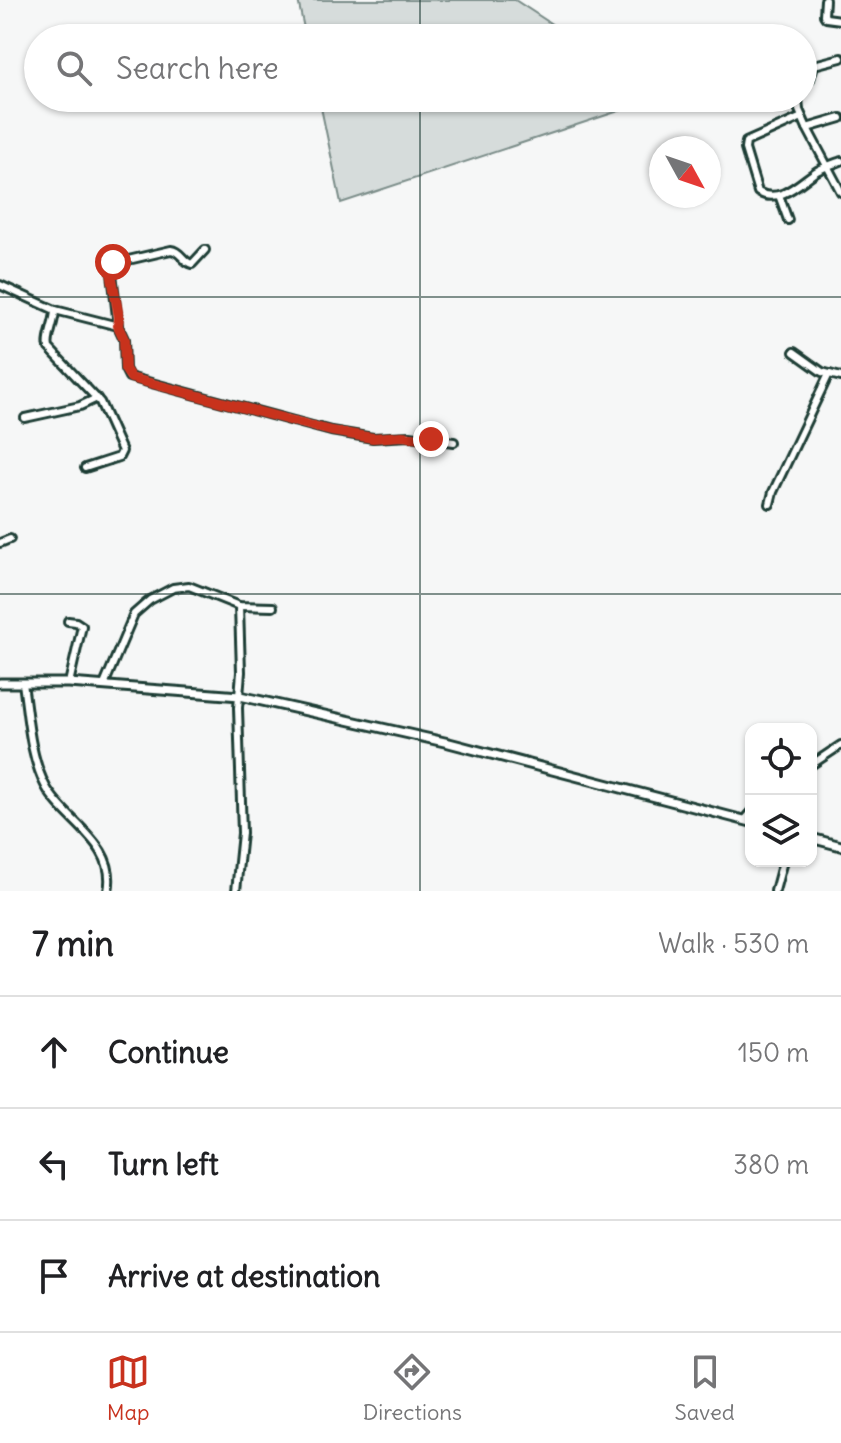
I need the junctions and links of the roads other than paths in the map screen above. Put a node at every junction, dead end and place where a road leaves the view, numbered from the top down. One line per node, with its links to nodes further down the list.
1 (825, 0): 2 (street)
2 (841, 20)
3 (841, 58): 4 (street)
4 (817, 64)
5 (801, 112): 6 (street)
6 (802, 117): 8 (street); 12 (street)
7 (841, 118): 8 (street)
8 (807, 128): 10 (street)
9 (841, 161): 10 (street)
10 (826, 166): 11 (street); 12 (street)
11 (841, 192)
12 (779, 195): 13 (street)
13 (788, 220)
14 (205, 250): 17 (street)
15 (0, 285): 16 (street)
16 (55, 310): 17 (street); 21 (street)
17 (118, 326): 23 (street)
18 (794, 352): 19 (street)
19 (829, 374): 20 (street); 25 (street)
20 (841, 377)
21 (97, 398): 22 (street); 24 (street)
22 (25, 418)
23 (454, 442)
24 (85, 468)
25 (770, 504)
26 (10, 539): 27 (street)
27 (0, 543)
28 (239, 606): 29 (street); 34 (street); 35 (street)
29 (273, 607)
30 (68, 621): 33 (street)
31 (0, 683): 32 (street)
32 (23, 683): 33 (street); 42 (street)
33 (69, 683): 34 (street)
34 (104, 685): 35 (street)
35 (240, 696): 38 (street); 43 (street)
36 (841, 745): 37 (street)
37 (817, 761)
38 (745, 817)
39 (817, 840): 40 (street)
40 (841, 846)
41 (781, 867): 44 (street)
42 (108, 891)
43 (236, 891)
44 (775, 891)

